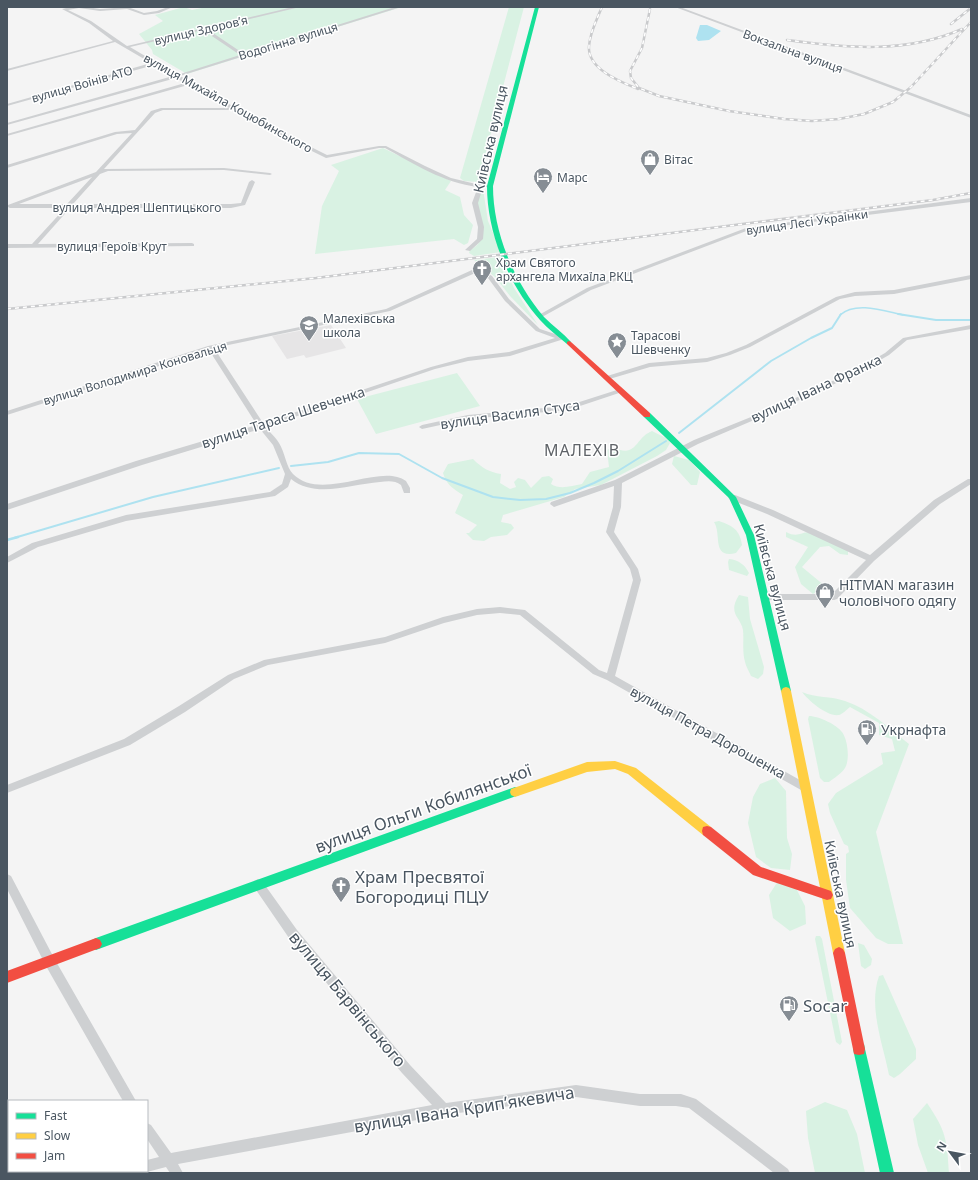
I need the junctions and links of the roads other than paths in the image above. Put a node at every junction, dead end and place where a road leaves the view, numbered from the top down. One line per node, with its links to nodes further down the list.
1 (170, 7): 5 (street)
2 (298, 7): 7 (street, вулиця Здоровʼя)
3 (399, 7): 10 (street, Водогінна вулиця)
4 (677, 7): 17 (street, Вокзальна вулиця)
5 (126, 8): 8 (street, вулиця Михайла Коцюбинського)
6 (536, 8): 25 (main road, Київська вулиця)
7 (204, 29): 9 (street, вулиця Здоровʼя); 10 (street)
8 (116, 41): 9 (street, вулиця Михайла Коцюбинського); 12 (street)
9 (127, 47): 11 (street, вулиця Михайла Коцюбинського)
10 (243, 55): 13 (street, Водогінна вулиця)
11 (156, 63): 13 (street, вулиця Михайла Коцюбинського); 15 (street, вулиця Воїнів АТО)
12 (7, 70)
13 (177, 76): 14 (street, вулиця Михайла Коцюбинського); 18 (street, Водогінна вулиця)
14 (189, 82): 16 (street, вулиця Михайла Коцюбинського); 20 (street)
15 (7, 105)
16 (234, 109): 19 (street, вулиця Героїв Крут); 25 (street, вулиця Михайла Коцюбинського)
17 (971, 117)
18 (7, 124)
19 (136, 131): 21 (street); 22 (street, вулиця Героїв Крут)
20 (7, 135)
21 (7, 167)
22 (99, 174): 23 (street); 27 (street); 28 (street, вулиця Героїв Крут)
23 (270, 174)
24 (252, 182): 28 (street, вулиця Андрея Шептицького)
25 (486, 186): 32 (street); 34 (main road, Київська вулиця)
26 (971, 200): 34 (street, вулиця Лесі Українки)
27 (8, 206): 28 (street, вулиця Андрея Шептицького)
28 (69, 206): 31 (street, вулиця Героїв Крут)
29 (192, 245): 31 (street, вулиця Героїв Крут)
30 (7, 246): 31 (street, вулиця Героїв Крут)
31 (33, 246)
32 (468, 250)
33 (971, 277): 38 (street)
34 (540, 316): 36 (main road, Київська вулиця)
35 (971, 327): 43 (street, вулиця Івана Франка)
36 (562, 338): 37 (street, вулиця Володимира Коновальця); 38 (main road, Київська вулиця); 41 (street, вулиця Тараса Шевченка)
37 (210, 347): 40 (street, вулиця Володимира Коновальця); 41 (street)
38 (606, 378): 39 (main road, Київська вулиця)
39 (620, 391): 42 (street, вулиця Василя Стуса); 43 (main road, Київська вулиця)
40 (7, 413)
41 (261, 426): 44 (street); 50 (street, вулиця Тараса Шевченка)
42 (422, 427)
43 (683, 448): 46 (street, вулиця Івана Франка); 48 (main road, Київська вулиця)
44 (289, 474): 47 (street); 52 (street)
45 (971, 481): 51 (street)
46 (618, 482): 49 (street, вулиця Івана Франка); 54 (street)
47 (407, 491)
48 (732, 497): 51 (street); 53 (main road, Київська вулиця)
49 (554, 504)
50 (7, 507)
51 (871, 559): 53 (street)
52 (7, 560)
53 (766, 597): 55 (main road, Київська вулиця)
54 (610, 678): 55 (street, вулиця Петра Дорошенка); 56 (street, вулиця Петра Дорошенка)
55 (805, 787): 59 (main road, Київська вулиця)
56 (7, 789)
57 (7, 879): 60 (street)
58 (258, 884): 59 (main road, вулиця Ольги Кобилянської); 60 (main road, вулиця Ольги Кобилянської); 63 (street, вулиця Барвінського)
59 (827, 895): 69 (main road, Київська вулиця)
60 (50, 962): 61 (main road, вулиця Ольги Кобилянської); 62 (street)
61 (7, 977)
62 (129, 1100)
63 (444, 1109): 65 (street, вулиця Івана Крипʼякевича); 68 (street, вулиця Івана Крипʼякевича)
64 (148, 1130): 65 (street)
65 (168, 1160): 66 (street, вулиця Івана Крипʼякевича); 67 (street)
66 (148, 1166)
67 (177, 1173)
68 (784, 1173)
69 (887, 1173)

